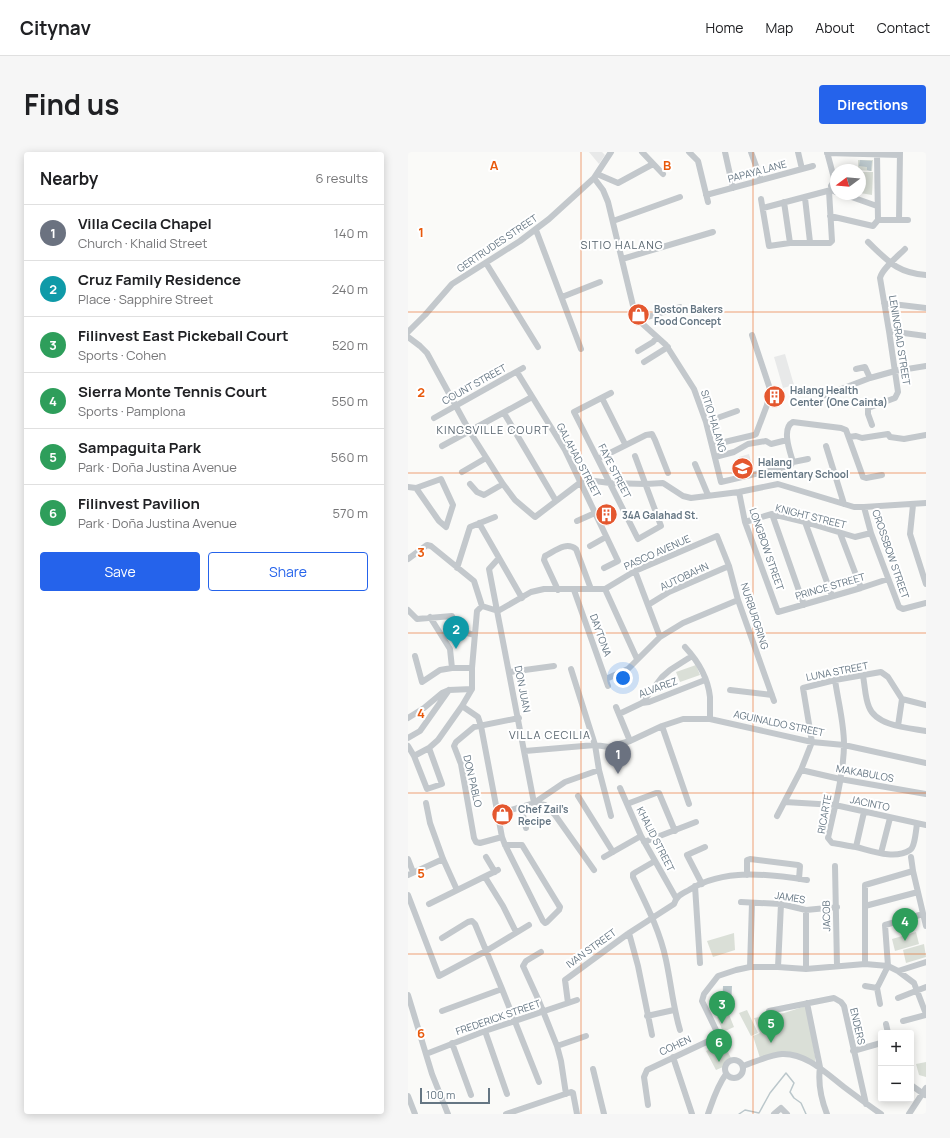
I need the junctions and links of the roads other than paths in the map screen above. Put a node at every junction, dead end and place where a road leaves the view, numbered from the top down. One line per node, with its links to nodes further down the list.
1 (642, 152): 10 (street)
2 (689, 152): 19 (street)
3 (726, 152): 17 (street)
4 (751, 152): 16 (street)
5 (798, 152): 13 (street)
6 (827, 152): 8 (street); 11 (street)
7 (608, 154): 15 (street, GERTRUDES STREET)
8 (877, 154): 9 (street); 27 (street)
9 (900, 154): 30 (street)
10 (653, 164): 14 (street); 15 (street)
11 (830, 164)
12 (813, 166): 13 (street, PAPAYA LANE)
13 (802, 169): 16 (street, PAPAYA LANE)
14 (663, 174)
15 (596, 176): 32 (street); 34 (street, GERTRUDES STREET)
16 (761, 180): 17 (street, PAPAYA LANE)
17 (732, 188): 19 (street, PAPAYA LANE)
18 (830, 192): 21 (street)
19 (706, 195): 25 (street)
20 (680, 197): 32 (street)
21 (805, 198): 26 (street); 36 (street)
22 (762, 199): 28 (street)
23 (831, 200): 29 (street)
24 (860, 200): 27 (street)
25 (708, 202)
26 (784, 202): 28 (street); 38 (street)
27 (877, 206): 33 (street)
28 (763, 208): 38 (street)
29 (830, 216): 33 (street); 36 (street)
30 (899, 220): 31 (street); 33 (street)
31 (908, 220)
32 (613, 221): 40 (street)
33 (876, 223)
34 (536, 230): 41 (street, GERTRUDES STREET); 45 (street)
35 (713, 232): 40 (street)
36 (810, 242): 38 (street)
37 (868, 242): 42 (street)
38 (790, 243)
39 (906, 249): 42 (street, LENINGRAD STREET)
40 (622, 259): 49 (street)
41 (486, 263): 51 (street, GERTRUDES STREET); 56 (street)
42 (891, 264): 43 (street); 46 (street, LENINGRAD STREET)
43 (926, 275)
44 (600, 282): 45 (street)
45 (562, 297): 58 (street)
46 (884, 303): 48 (street); 50 (street, LENINGRAD STREET)
47 (680, 307): 49 (street)
48 (926, 308)
49 (638, 320): 55 (street, SITIO HALANG)
50 (889, 331): 53 (street); 64 (street, LENINGRAD STREET)
51 (408, 332)
52 (752, 335): 82 (street)
53 (926, 336)
54 (408, 337): 71 (street)
55 (657, 337): 57 (street, SITIO HALANG); 59 (street)
56 (538, 347)
57 (668, 348): 60 (street); 75 (street, SITIO HALANG)
58 (580, 349)
59 (638, 351)
60 (644, 362)
61 (926, 366): 64 (street)
62 (523, 368): 65 (street, COUNT STREET)
63 (856, 369): 66 (street)
64 (895, 371): 66 (street); 76 (street, LENINGRAD STREET)
65 (517, 372): 69 (street, GALAHAD STREET); 71 (street, COUNT STREET)
66 (870, 378): 68 (street)
67 (611, 393): 70 (street)
68 (823, 396)
69 (532, 397): 73 (street); 95 (street, GALAHAD STREET)
70 (602, 398): 81 (street); 89 (street, FAYE STREET)
71 (455, 406): 74 (street, COUNT STREET); 77 (street)
72 (737, 411): 75 (street)
73 (504, 413): 77 (street); 104 (street)
74 (434, 418)
75 (706, 422): 82 (street, SITIO HALANG)
76 (872, 425)
77 (470, 432): 83 (street); 87 (street)
78 (926, 435): 79 (street)
79 (849, 437): 80 (street); 94 (street)
80 (787, 440): 86 (street); 90 (street)
81 (625, 444): 89 (street); 93 (street)
82 (712, 445): 86 (street, SITIO HALANG)
83 (442, 446)
84 (826, 446): 106 (street)
85 (635, 456): 99 (street)
86 (715, 457): 90 (street, SITIO HALANG)
87 (486, 458): 92 (street); 98 (street)
88 (808, 458): 90 (street)
89 (598, 459): 96 (street, FAYE STREET)
90 (793, 462)
91 (695, 464): 103 (street)
92 (462, 472)
93 (668, 473)
94 (882, 475)
95 (581, 482): 96 (street); 104 (street); 109 (street, GALAHAD STREET)
96 (610, 482): 99 (street); 99 (street, FAYE STREET)
97 (470, 484): 98 (street)
98 (503, 484): 104 (street)
99 (646, 484): 103 (street)
100 (408, 488): 101 (street)
101 (416, 488): 101 (street)
102 (739, 492): 103 (street); 106 (street); 113 (street, LONGBOW STREET)
103 (708, 495)
104 (556, 500)
105 (926, 503): 107 (street)
106 (844, 504): 108 (street)
107 (913, 505): 108 (street); 128 (street)
108 (864, 507): 117 (street, CROSSBOW STREET)
109 (595, 513): 112 (street); 119 (street, GALAHAD STREET)
110 (772, 514): 113 (street, KNIGHT STREET); 114 (street, KNIGHT STREET); 139 (street)
111 (495, 517): 115 (street)
112 (577, 521)
113 (745, 522): 143 (street, LONGBOW STREET)
114 (805, 522): 116 (street, KNIGHT STREET); 134 (street)
115 (480, 523): 121 (street); 124 (street)
116 (840, 533): 117 (street, KNIGHT STREET); 129 (street)
117 (871, 533): 127 (street, CROSSBOW STREET)
118 (717, 536): 123 (street, NURBURGRING); 126 (street, PASCO AVENUE)
119 (606, 537): 120 (street); 125 (street, GALAHAD STREET)
120 (590, 546)
121 (499, 558): 135 (street); 142 (street, DON JUAN)
122 (408, 559): 124 (street)
123 (729, 566): 136 (street, NURBURGRING); 138 (street, AUTOBAHN)
124 (457, 568): 140 (street)
125 (604, 568)
126 (634, 571): 131 (street, PASCO AVENUE); 138 (street)
127 (888, 579): 129 (street, PRINCE STREET); 137 (street, CROSSBOW STREET)
128 (926, 584)
129 (861, 588): 134 (street, PRINCE STREET)
130 (591, 589): 131 (street); 132 (street); 133 (street)
131 (605, 589): 150 (street)
132 (558, 590): 133 (street); 135 (street)
133 (574, 590): 157 (street, DAYTONA)
134 (832, 596): 139 (street, PRINCE STREET)
135 (522, 598): 142 (street)
136 (738, 600): 146 (street); 163 (street, NURBURGRING)
137 (926, 603)
138 (648, 605): 146 (street)
139 (804, 605): 143 (street, PRINCE STREET)
140 (482, 606): 142 (street); 145 (street)
141 (408, 610): 144 (street)
142 (498, 611): 155 (street, DON JUAN)
143 (778, 612)
144 (430, 617): 145 (street); 152 (street)
145 (474, 634): 153 (street)
146 (660, 638): 150 (street)
147 (684, 647): 149 (street)
148 (415, 656): 152 (street)
149 (692, 656): 158 (street); 165 (street)
150 (637, 660): 157 (street)
151 (554, 666): 155 (street)
152 (452, 668): 153 (street)
153 (472, 668): 161 (street)
154 (571, 669): 180 (street)
155 (510, 672): 171 (street, DON JUAN)
156 (863, 676): 159 (street, LUNA STREET); 164 (street, LUNA STREET); 175 (street)
157 (606, 679): 160 (street, DAYTONA)
158 (705, 680): 165 (street, ALVAREZ); 172 (street)
159 (834, 680): 179 (street, LUNA STREET); 181 (street, RICARTE)
160 (608, 686)
161 (472, 689): 162 (street); 167 (street)
162 (450, 690): 170 (street); 177 (street)
163 (730, 690)
164 (902, 699): 166 (street); 175 (street)
165 (642, 703): 169 (street, ALVAREZ)
166 (926, 705)
167 (462, 706): 173 (street); 183 (street)
168 (616, 708): 169 (street)
169 (619, 714): 178 (street)
170 (408, 718)
171 (518, 718): 173 (street, DON PABLO); 184 (street, DON JUAN)
172 (710, 719): 174 (street, AGUINALDO STREET); 179 (street, AGUINALDO STREET)
173 (481, 726): 201 (street); 210 (street, DON PABLO)
174 (662, 726): 178 (street, AGUINALDO STREET); 197 (street)
175 (898, 726): 176 (street)
176 (926, 731)
177 (408, 738)
178 (630, 741): 180 (street, AGUINALDO STREET)
179 (812, 742): 181 (street, AGUINALDO STREET); 188 (street)
180 (595, 745): 184 (street, AGUINALDO STREET); 187 (street)
181 (844, 745): 186 (street, AGUINALDO STREET); 189 (street, RICARTE)
182 (408, 746): 185 (street)
183 (429, 748): 185 (street); 185 (street)
184 (525, 751): 195 (street, DON JUAN)
185 (414, 756)
186 (926, 762)
187 (599, 770): 195 (street); 202 (street)
188 (801, 770): 189 (street, MAKABULOS); 193 (street)
189 (840, 779): 191 (street, MAKABULOS); 198 (street, RICARTE)
190 (620, 788): 196 (street, KHALID STREET)
191 (926, 794)
192 (578, 796): 215 (street)
193 (785, 802): 198 (street, JACINTO); 203 (street)
194 (426, 803): 221 (street)
195 (534, 803): 199 (street); 224 (street)
196 (627, 804): 209 (street); 211 (street, KHALID STREET)
197 (689, 804)
198 (835, 806): 200 (street, JACINTO); 214 (street, RICARTE)
199 (521, 807): 201 (street); 208 (street)
200 (864, 812): 204 (street, JACINTO); 214 (street)
201 (498, 814): 210 (street)
202 (611, 816)
203 (778, 816)
204 (890, 818): 206 (street, JACINTO); 216 (street)
205 (696, 822): 209 (street)
206 (917, 824): 207 (street, JACINTO); 216 (street, RICARTE)
207 (926, 825)
208 (526, 828)
209 (675, 831): 211 (street)
210 (502, 837): 212 (street)
211 (643, 839): 215 (street); 222 (street, KHALID STREET)
212 (505, 845): 212 (street)
213 (706, 847): 231 (street)
214 (856, 847): 216 (street, RICARTE)
215 (613, 852): 218 (street)
216 (880, 853)
217 (486, 857): 228 (street)
218 (604, 857)
219 (911, 857): 225 (street)
220 (408, 859): 226 (street)
221 (443, 859): 226 (street); 233 (street)
222 (655, 861): 236 (street, KHALID STREET); 245 (street)
223 (835, 866): 242 (street, JACOB)
224 (594, 870)
225 (913, 871): 234 (street); 241 (street)
226 (411, 873)
227 (747, 875): 229 (street); 229 (street); 231 (street)
228 (486, 877): 233 (street); 248 (street)
229 (799, 879): 230 (street)
230 (807, 880)
231 (702, 884): 232 (street)
232 (695, 886): 236 (street); 254 (street)
233 (457, 890): 239 (street)
234 (918, 892): 241 (street); 244 (street)
235 (409, 897): 251 (street)
236 (676, 898): 245 (street)
237 (741, 902): 238 (street, JAMES)
238 (752, 903): 240 (street, JAMES); 258 (street)
239 (429, 904)
240 (781, 904): 243 (street, JAMES); 259 (street)
241 (865, 906): 255 (street)
242 (837, 907): 243 (street, JAMES); 256 (street, JACOB)
243 (806, 910): 260 (street)
244 (923, 914): 247 (street); 257 (street)
245 (653, 918): 249 (street); 274 (street)
246 (529, 925): 248 (street)
247 (926, 926)
248 (516, 932): 251 (street)
249 (629, 933): 270 (street, IVAN STREET); 279 (street)
250 (442, 938): 251 (street)
251 (486, 951): 265 (street)
252 (541, 952): 277 (street)
253 (926, 962): 261 (street)
254 (700, 963)
255 (865, 964): 256 (street); 257 (street)
256 (837, 966): 260 (street)
257 (888, 966): 261 (street); 264 (street)
258 (750, 967): 259 (street); 293 (street, COHEN)
259 (778, 967): 260 (street)
260 (806, 969)
261 (898, 971): 266 (street)
262 (865, 986): 264 (street)
263 (926, 987): 266 (street)
264 (877, 988): 272 (street)
265 (502, 989): 275 (street); 280 (street)
266 (918, 990): 268 (street); 278 (street)
267 (408, 995): 273 (street)
268 (898, 998)
269 (578, 1000): 270 (street, FREDERICK STREET)
270 (568, 1003): 277 (street, FREDERICK STREET)
271 (807, 1003): 276 (street, ENDERS); 291 (street, ENDERS); 295 (street)
272 (880, 1004)
273 (409, 1006): 292 (street)
274 (674, 1010): 279 (street); 283 (street)
275 (442, 1011)
276 (769, 1011)
277 (542, 1012): 280 (street, FREDERICK STREET); 290 (street)
278 (926, 1015): 281 (street)
279 (648, 1016): 286 (street)
280 (514, 1021): 285 (street, FREDERICK STREET); 298 (street)
281 (903, 1021)
282 (886, 1024): 284 (street)
283 (680, 1030)
284 (887, 1030)
285 (485, 1031): 288 (street, FREDERICK STREET); 301 (street)
286 (652, 1035)
287 (586, 1036): 290 (street)
288 (452, 1043): 292 (street, FREDERICK STREET); 303 (street)
289 (878, 1044): 291 (street)
290 (557, 1046): 302 (street)
291 (853, 1051): 305 (street, ENDERS)
292 (426, 1054): 309 (street)
293 (673, 1057): 306 (street, COHEN); 312 (street)
294 (743, 1066): 295 (street); 297 (street); 297 (street)
295 (820, 1067): 305 (street); 316 (street)
296 (593, 1068): 311 (street)
297 (726, 1074): 313 (street)
298 (538, 1082)
299 (914, 1086): 300 (street)
300 (925, 1092): 318 (street)
301 (508, 1094)
302 (566, 1094): 307 (street); 310 (street)
303 (471, 1095)
304 (408, 1096): 308 (street)
305 (866, 1104): 317 (street)
306 (648, 1105)
307 (510, 1113)
308 (414, 1114)
309 (448, 1114)
310 (577, 1114)
311 (604, 1114)
312 (692, 1114)
313 (708, 1114)
314 (774, 1114): 315 (street)
315 (787, 1114)
316 (827, 1114)
317 (881, 1114)
318 (910, 1114)

